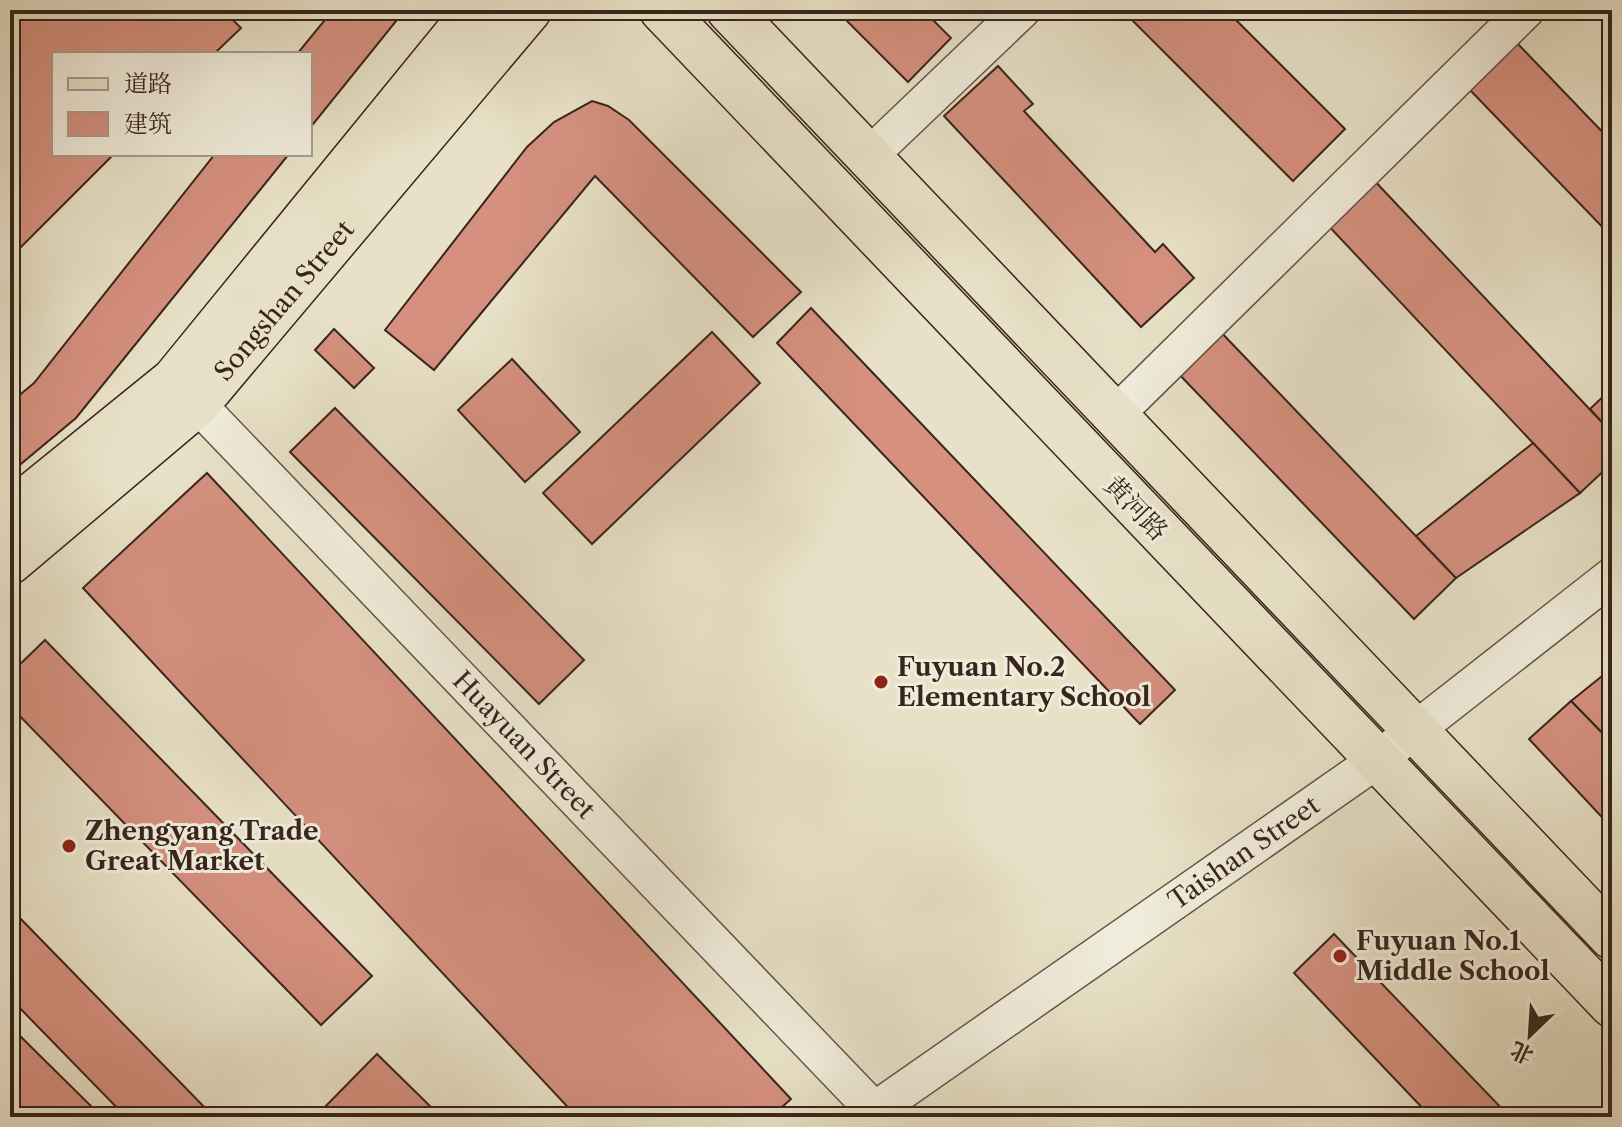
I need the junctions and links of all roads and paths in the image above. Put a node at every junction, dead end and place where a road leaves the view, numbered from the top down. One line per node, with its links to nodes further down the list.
1 (476, 10): 8 (main road, Songshan Street)
2 (529, 10): 8 (main road, Songshan Street)
3 (662, 10): 14 (main road, 黄河路)
4 (729, 10): 7 (main road, 黄河路)
5 (1022, 10): 7 (street)
6 (1526, 10): 9 (street)
7 (868, 157): 9 (main road, 黄河路)
8 (185, 392): 10 (main road, Songshan Street); 11 (main road, Songshan Street); 17 (street, Huayuan Street)
9 (1114, 416): 13 (main road, 黄河路)
10 (10, 513)
11 (10, 562)
12 (1612, 576): 13 (street, Taishan Street)
13 (1415, 730): 14 (street, Taishan Street); 15 (main road, 黄河路)
14 (1377, 760): 16 (main road, 黄河路); 17 (street, Taishan Street)
15 (1612, 937)
16 (1612, 1005)
17 (870, 1114)

